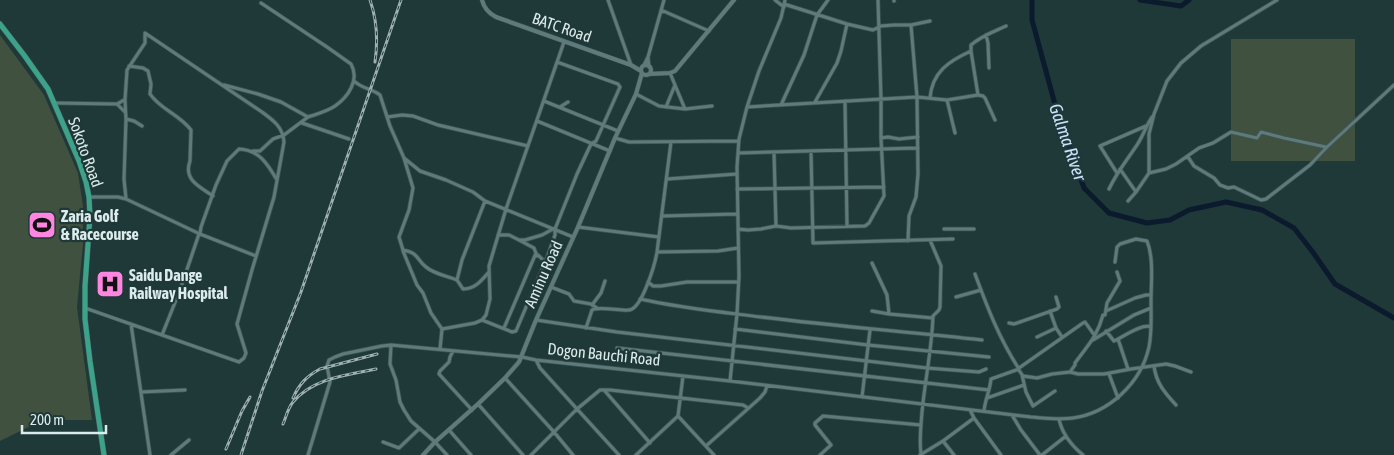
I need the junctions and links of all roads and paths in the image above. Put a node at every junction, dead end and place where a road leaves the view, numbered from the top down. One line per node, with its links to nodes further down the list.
1 (482, 0): 23 (street, BATC Road)
2 (608, 0): 28 (street)
3 (664, 0): 11 (street)
4 (734, 0): 20 (street)
5 (775, 0): 10 (street)
6 (828, 0): 12 (street)
7 (878, 0): 18 (street)
8 (1278, 0): 59 (street)
9 (261, 4): 35 (street)
10 (784, 4): 12 (street); 56 (street)
11 (661, 10): 20 (street); 26 (street)
12 (817, 15): 15 (street); 52 (street)
13 (930, 22): 16 (street)
14 (0, 24): 49 (main road, Sokoto Road)
15 (847, 24): 18 (street); 50 (street)
16 (910, 25): 18 (street); 41 (street)
17 (1006, 26): 21 (street)
18 (879, 27): 43 (street)
19 (0, 29): 245 (main road, Sokoto Road)
20 (709, 31): 33 (street)
21 (986, 35): 25 (street); 31 (street)
22 (154, 40): 24 (street); 24 (street); 36 (street)
23 (564, 42): 27 (street); 28 (street, BATC Road)
24 (145, 43): 29 (street)
25 (971, 50): 40 (street); 42 (street)
26 (648, 57): 30 (street); 32 (street)
27 (557, 62): 46 (street); 66 (street)
28 (632, 65): 32 (street, BATC Road)
29 (129, 66): 44 (street); 104 (street)
30 (650, 67): 32 (street, BATC Road); 34 (street, BATC Road)
31 (989, 68)
32 (644, 71): 34 (street); 39 (street, Aminu Road)
33 (670, 73): 34 (street); 37 (street)
34 (663, 74)
35 (355, 82): 60 (street); 61 (street)
36 (222, 84): 60 (street); 71 (street)
37 (675, 85): 55 (street); 57 (street)
38 (1394, 85): 80 (street)
39 (636, 94): 55 (street); 69 (street, Aminu Road)
40 (978, 95): 45 (street); 63 (street)
41 (917, 97): 42 (street); 43 (street); 72 (street)
42 (930, 98): 45 (street)
43 (881, 99): 47 (street); 74 (street)
44 (125, 100): 51 (street); 58 (street)
45 (947, 100): 70 (street)
46 (544, 101): 53 (street); 64 (street)
47 (845, 101): 50 (street); 83 (street)
48 (568, 102): 53 (street)
49 (54, 103): 51 (street); 105 (main road, Sokoto Road)
50 (815, 103): 52 (street)
51 (117, 104): 58 (street)
52 (781, 105): 56 (street)
53 (560, 106): 66 (street)
54 (712, 106): 57 (street)
55 (666, 107): 57 (street)
56 (748, 107): 76 (street)
57 (685, 109)
58 (125, 112): 62 (street)
59 (1154, 114): 68 (street); 93 (street)
60 (308, 117): 65 (street)
61 (387, 117): 79 (street); 90 (street)
62 (126, 120): 67 (street); 106 (street)
63 (995, 120)
64 (537, 121): 78 (street); 79 (street)
65 (301, 123): 71 (street); 75 (street)
66 (604, 125): 69 (street); 78 (street)
67 (142, 126)
68 (1146, 126): 91 (street); 92 (street)
69 (618, 131): 73 (street, Aminu Road)
70 (956, 133)
71 (284, 135): 84 (street); 96 (street)
72 (918, 137): 74 (street); 81 (street)
73 (615, 138): 77 (street); 85 (street, Aminu Road)
74 (881, 138): 82 (street)
75 (349, 140)
76 (739, 141): 77 (street); 88 (street)
77 (671, 142): 95 (street)
78 (591, 144): 85 (street); 118 (street)
79 (528, 146): 109 (street)
80 (1327, 147): 89 (street); 89 (street)
81 (918, 148): 82 (street); 131 (street)
82 (882, 149): 83 (street); 97 (street)
83 (845, 150): 87 (street); 99 (street)
84 (252, 151): 96 (street); 104 (street)
85 (610, 151): 116 (street, Aminu Road)
86 (774, 152): 87 (street); 88 (street); 102 (street)
87 (811, 152): 98 (street)
88 (738, 153): 94 (street)
89 (1188, 157): 93 (street)
90 (404, 158): 107 (street); 133 (street)
91 (1120, 169): 92 (street); 103 (street)
92 (1117, 173): 101 (street)
93 (1149, 173): 103 (street)
94 (737, 174): 95 (street); 100 (street)
95 (667, 179): 111 (street)
96 (277, 180): 136 (street)
97 (884, 187): 99 (street); 113 (street)
98 (812, 188): 99 (street); 102 (street); 117 (street)
99 (846, 188): 113 (street)
100 (737, 189): 102 (street); 110 (street)
101 (1109, 189)
102 (775, 190): 112 (street)
103 (1136, 192): 108 (street)
104 (213, 196): 114 (street)
105 (89, 197): 106 (street); 154 (main road, Sokoto Road)
106 (126, 199): 122 (street)
107 (485, 201): 109 (street); 143 (street)
108 (1128, 201)
109 (506, 209): 115 (street); 118 (street)
110 (738, 214): 111 (street); 119 (street)
111 (662, 216): 127 (street)
112 (776, 226): 117 (street); 119 (street)
113 (847, 226): 117 (street)
114 (201, 227): 122 (street); 123 (street)
115 (500, 227): 124 (street); 125 (street)
116 (578, 227): 126 (street, Aminu Road); 127 (street)
117 (812, 227): 131 (street)
118 (554, 228): 126 (street); 128 (street); 137 (street)
119 (738, 229): 132 (street)
120 (944, 229): 121 (street)
121 (974, 229)
122 (194, 232): 123 (street)
123 (199, 234): 136 (street); 176 (street)
124 (498, 235): 125 (street); 140 (street)
125 (506, 235): 128 (street)
126 (574, 237): 147 (street, Aminu Road)
127 (660, 237): 134 (street)
128 (519, 240): 135 (street)
129 (930, 240): 130 (street); 131 (street); 162 (street)
130 (953, 240)
131 (908, 241)
132 (738, 248): 134 (street); 146 (street)
133 (403, 250): 143 (street); 171 (street)
134 (657, 252): 145 (street)
135 (536, 254): 137 (street); 168 (street)
136 (256, 256): 176 (street)
137 (545, 262): 168 (street)
138 (1115, 262): 149 (street, Dogon Bauchi Road)
139 (872, 263): 161 (street)
140 (488, 272): 143 (street); 163 (street)
141 (1117, 272): 159 (street)
142 (976, 274): 148 (street)
143 (457, 280)
144 (605, 281): 153 (street)
145 (648, 282): 146 (street); 152 (street)
146 (738, 282): 160 (street)
147 (551, 287): 153 (street); 164 (street, Aminu Road)
148 (981, 290): 150 (street); 199 (street)
149 (1151, 296): 156 (street, Dogon Bauchi Road); 159 (street)
150 (956, 297)
151 (1056, 297): 158 (street)
152 (640, 299): 155 (street); 160 (street)
153 (592, 305): 155 (street)
154 (84, 308): 166 (street); 245 (main road, Sokoto Road)
155 (597, 308): 169 (street)
156 (1151, 308): 167 (street, Dogon Bauchi Road); 174 (street)
157 (872, 311): 161 (street)
158 (1050, 311): 165 (street); 170 (street)
159 (1105, 312): 177 (street)
160 (737, 314): 172 (street); 173 (street)
161 (889, 314): 162 (street)
162 (932, 318): 175 (street)
163 (482, 320): 168 (street); 171 (street)
164 (536, 320): 169 (street); 190 (street, Aminu Road)
165 (1010, 323)
166 (131, 324): 176 (street); 216 (street)
167 (1151, 327): 180 (street); 197 (street, Dogon Bauchi Road)
168 (504, 328)
169 (586, 328): 184 (street)
170 (1056, 328): 178 (street); 179 (street)
171 (442, 329): 187 (street)
172 (735, 329): 184 (street); 185 (street)
173 (870, 330): 175 (street); 185 (street)
174 (1106, 331): 180 (street); 182 (street)
175 (932, 334): 181 (street); 189 (street)
176 (162, 335)
177 (1095, 336): 179 (street); 182 (street)
178 (1037, 337)
179 (1062, 337): 199 (street)
180 (1118, 339): 200 (street)
181 (982, 340)
182 (1092, 340): 201 (street)
183 (391, 345): 187 (street, Dogon Bauchi Road); 234 (street); 248 (street, Dogon Bauchi Road)
184 (734, 345): 193 (street); 194 (street)
185 (868, 345): 189 (street); 193 (street)
186 (617, 348): 194 (street)
187 (440, 349): 188 (street, Dogon Bauchi Road)
188 (453, 350): 190 (street, Dogon Bauchi Road); 227 (street)
189 (930, 351): 191 (street); 196 (street)
190 (522, 357): 192 (street, Dogon Bauchi Road); 207 (street, Aminu Road)
191 (989, 357)
192 (536, 360): 205 (street, Dogon Bauchi Road); 225 (street)
193 (866, 361): 196 (street); 206 (street)
194 (732, 362): 206 (street); 208 (street)
195 (1154, 366): 197 (street); 202 (street); 223 (street)
196 (927, 368): 198 (street); 209 (street)
197 (1141, 368): 200 (street); 220 (street, Dogon Bauchi Road)
198 (986, 369)
199 (1018, 369): 204 (street); 214 (street)
200 (1128, 369): 203 (street)
201 (1070, 372): 203 (street); 204 (street)
202 (1191, 372)
203 (1109, 374): 220 (street)
204 (1022, 375): 210 (street)
205 (683, 376): 208 (street, Dogon Bauchi Road); 217 (street)
206 (864, 377): 209 (street); 218 (street)
207 (505, 378): 221 (street, Aminu Road); 236 (street)
208 (730, 381): 211 (street, Dogon Bauchi Road)
209 (925, 383): 214 (street); 222 (street)
210 (1024, 385): 215 (street); 219 (street)
211 (767, 386): 218 (street, Dogon Bauchi Road); 224 (street)
212 (185, 390): 216 (street)
213 (604, 390): 217 (street); 225 (street); 242 (street)
214 (989, 390): 219 (street)
215 (1055, 391)
216 (141, 392): 246 (street)
217 (682, 397): 224 (street); 230 (street)
218 (862, 397): 222 (street, Dogon Bauchi Road)
219 (986, 398): 228 (street)
220 (1118, 398): 232 (street, Dogon Bauchi Road)
221 (478, 404): 227 (street, Aminu Road); 252 (street)
222 (922, 404): 226 (street, Dogon Bauchi Road); 233 (street)
223 (1176, 405)
224 (748, 408): 243 (street)
225 (577, 409): 236 (street); 255 (street)
226 (970, 409): 228 (street, Dogon Bauchi Road); 231 (street)
227 (472, 410): 235 (street, Aminu Road)
228 (984, 411): 229 (street, Dogon Bauchi Road)
229 (1012, 414): 232 (street, Dogon Bauchi Road); 261 (street)
230 (678, 416): 242 (street); 243 (street)
231 (974, 418): 239 (street); 260 (street)
232 (1059, 419): 237 (street)
233 (921, 425): 244 (street); 258 (street)
234 (419, 428): 240 (street); 241 (street)
235 (449, 430): 241 (street, Aminu Road); 251 (street)
236 (554, 432): 253 (street); 254 (street)
237 (1066, 436): 261 (street); 262 (street)
238 (188, 440): 247 (street)
239 (943, 441): 244 (street); 259 (street)
240 (383, 442)
241 (435, 442): 249 (street, Aminu Road); 250 (street)
242 (650, 443): 256 (street)
243 (706, 446): 257 (street)
244 (920, 454)
245 (102, 455)
246 (150, 455)
247 (171, 455)
248 (308, 455)
249 (423, 455)
250 (447, 455)
251 (471, 455)
252 (523, 455)
253 (531, 455)
254 (573, 455)
255 (619, 455)
256 (636, 455)
257 (714, 455)
258 (820, 455)
259 (954, 455)
260 (1001, 455)
261 (1041, 455)
262 (1082, 455)

